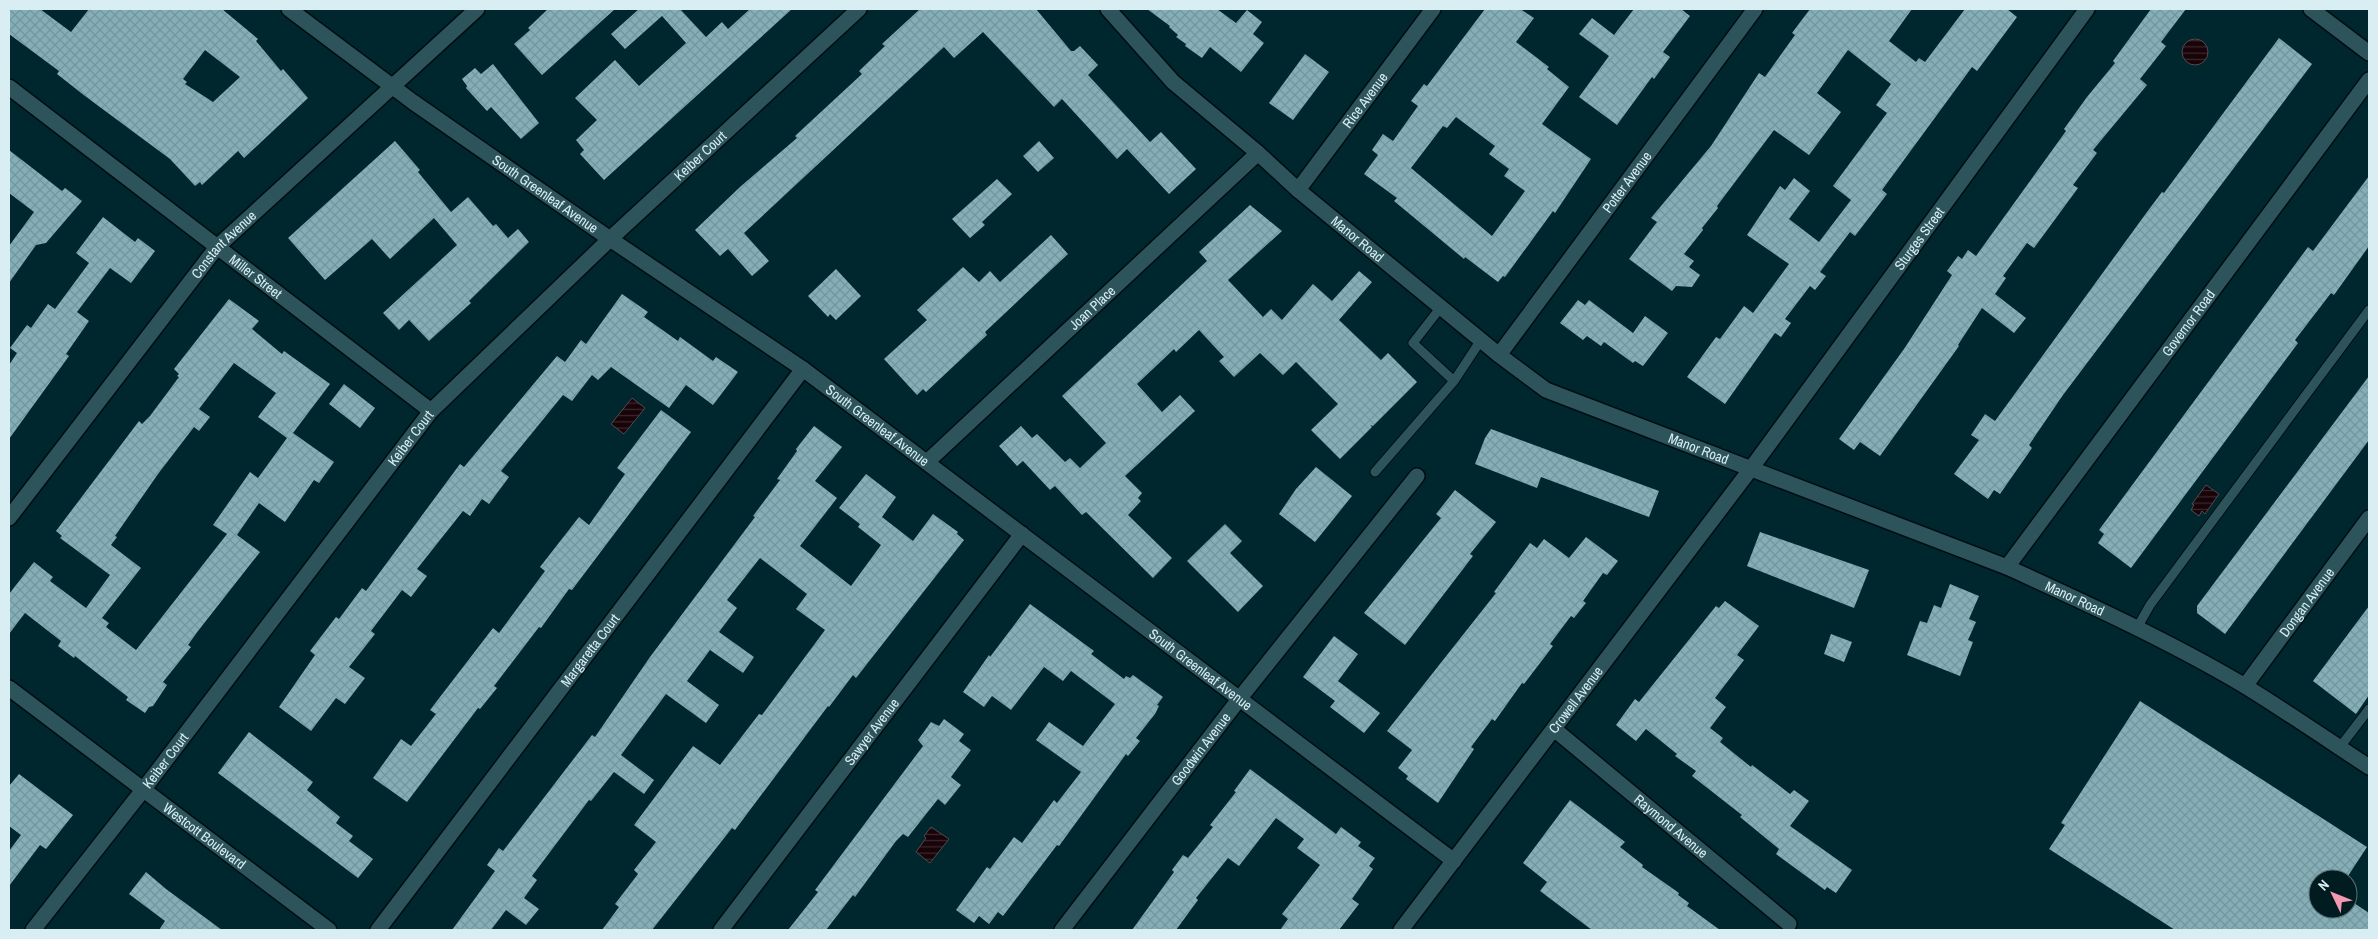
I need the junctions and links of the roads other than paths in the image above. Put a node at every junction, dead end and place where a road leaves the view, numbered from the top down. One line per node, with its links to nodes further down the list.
1 (288, 9): 11 (street, South Greenleaf Avenue)
2 (477, 9): 11 (street, Constant Avenue)
3 (859, 9): 15 (street, Keiber Court)
4 (1109, 9): 13 (street, Manor Road)
5 (1432, 9): 14 (street, Rice Avenue)
6 (1755, 9): 20 (street, Potter Avenue)
7 (2087, 9): 25 (street, Sturges Street)
8 (2311, 9): 9 (street)
9 (2369, 53)
10 (2369, 80): 31 (street, Governor Road)
11 (391, 86): 15 (street, South Greenleaf Avenue); 16 (street, Constant Avenue)
12 (9, 87): 16 (street, Miller Street)
13 (1258, 152): 14 (street, Manor Road); 24 (street, Joan Place)
14 (1298, 190): 17 (street, Manor Road)
15 (610, 239): 21 (street, South Greenleaf Avenue); 23 (street, Keiber Court)
16 (217, 246): 23 (street, Miller Street); 28 (street, Constant Avenue)
17 (1441, 307): 19 (street, Manor Road); 22 (lane)
18 (2369, 310): 32 (lane)
19 (1481, 340): 20 (street, Manor Road); 22 (lane)
20 (1499, 355): 25 (street, Manor Road)
21 (803, 369): 24 (street, South Greenleaf Avenue); 45 (street, Margaretta Court)
22 (1454, 381): 26 (lane)
23 (431, 411): 40 (street, Keiber Court)
24 (927, 462): 30 (street, South Greenleaf Avenue)
25 (1750, 470): 31 (street, Manor Road); 37 (street, Crowell Avenue)
26 (1375, 472)
27 (1417, 476): 35 (street, Goodwin Avenue)
28 (9, 518)
29 (2369, 518): 33 (street, Dongan Avenue)
30 (1022, 534): 35 (street, South Greenleaf Avenue); 46 (street, Sawyer Avenue)
31 (2007, 568): 32 (street, Manor Road)
32 (2137, 628): 33 (street, Manor Road)
33 (2245, 686): 38 (street, Manor Road)
34 (9, 688): 40 (street, Westcott Boulevard)
35 (1240, 698): 41 (street, South Greenleaf Avenue); 47 (street, Goodwin Avenue)
36 (2369, 709): 38 (lane)
37 (1554, 730): 41 (street, Crowell Avenue); 42 (street, Raymond Avenue)
38 (2340, 747): 39 (street, Manor Road)
39 (2369, 767)
40 (144, 790): 43 (street, Keiber Court); 44 (street, Westcott Boulevard)
41 (1454, 861): 48 (street, Crowell Avenue)
42 (1789, 924)
43 (33, 930)
44 (329, 930)
45 (378, 930)
46 (721, 930)
47 (1062, 930)
48 (1401, 930)

